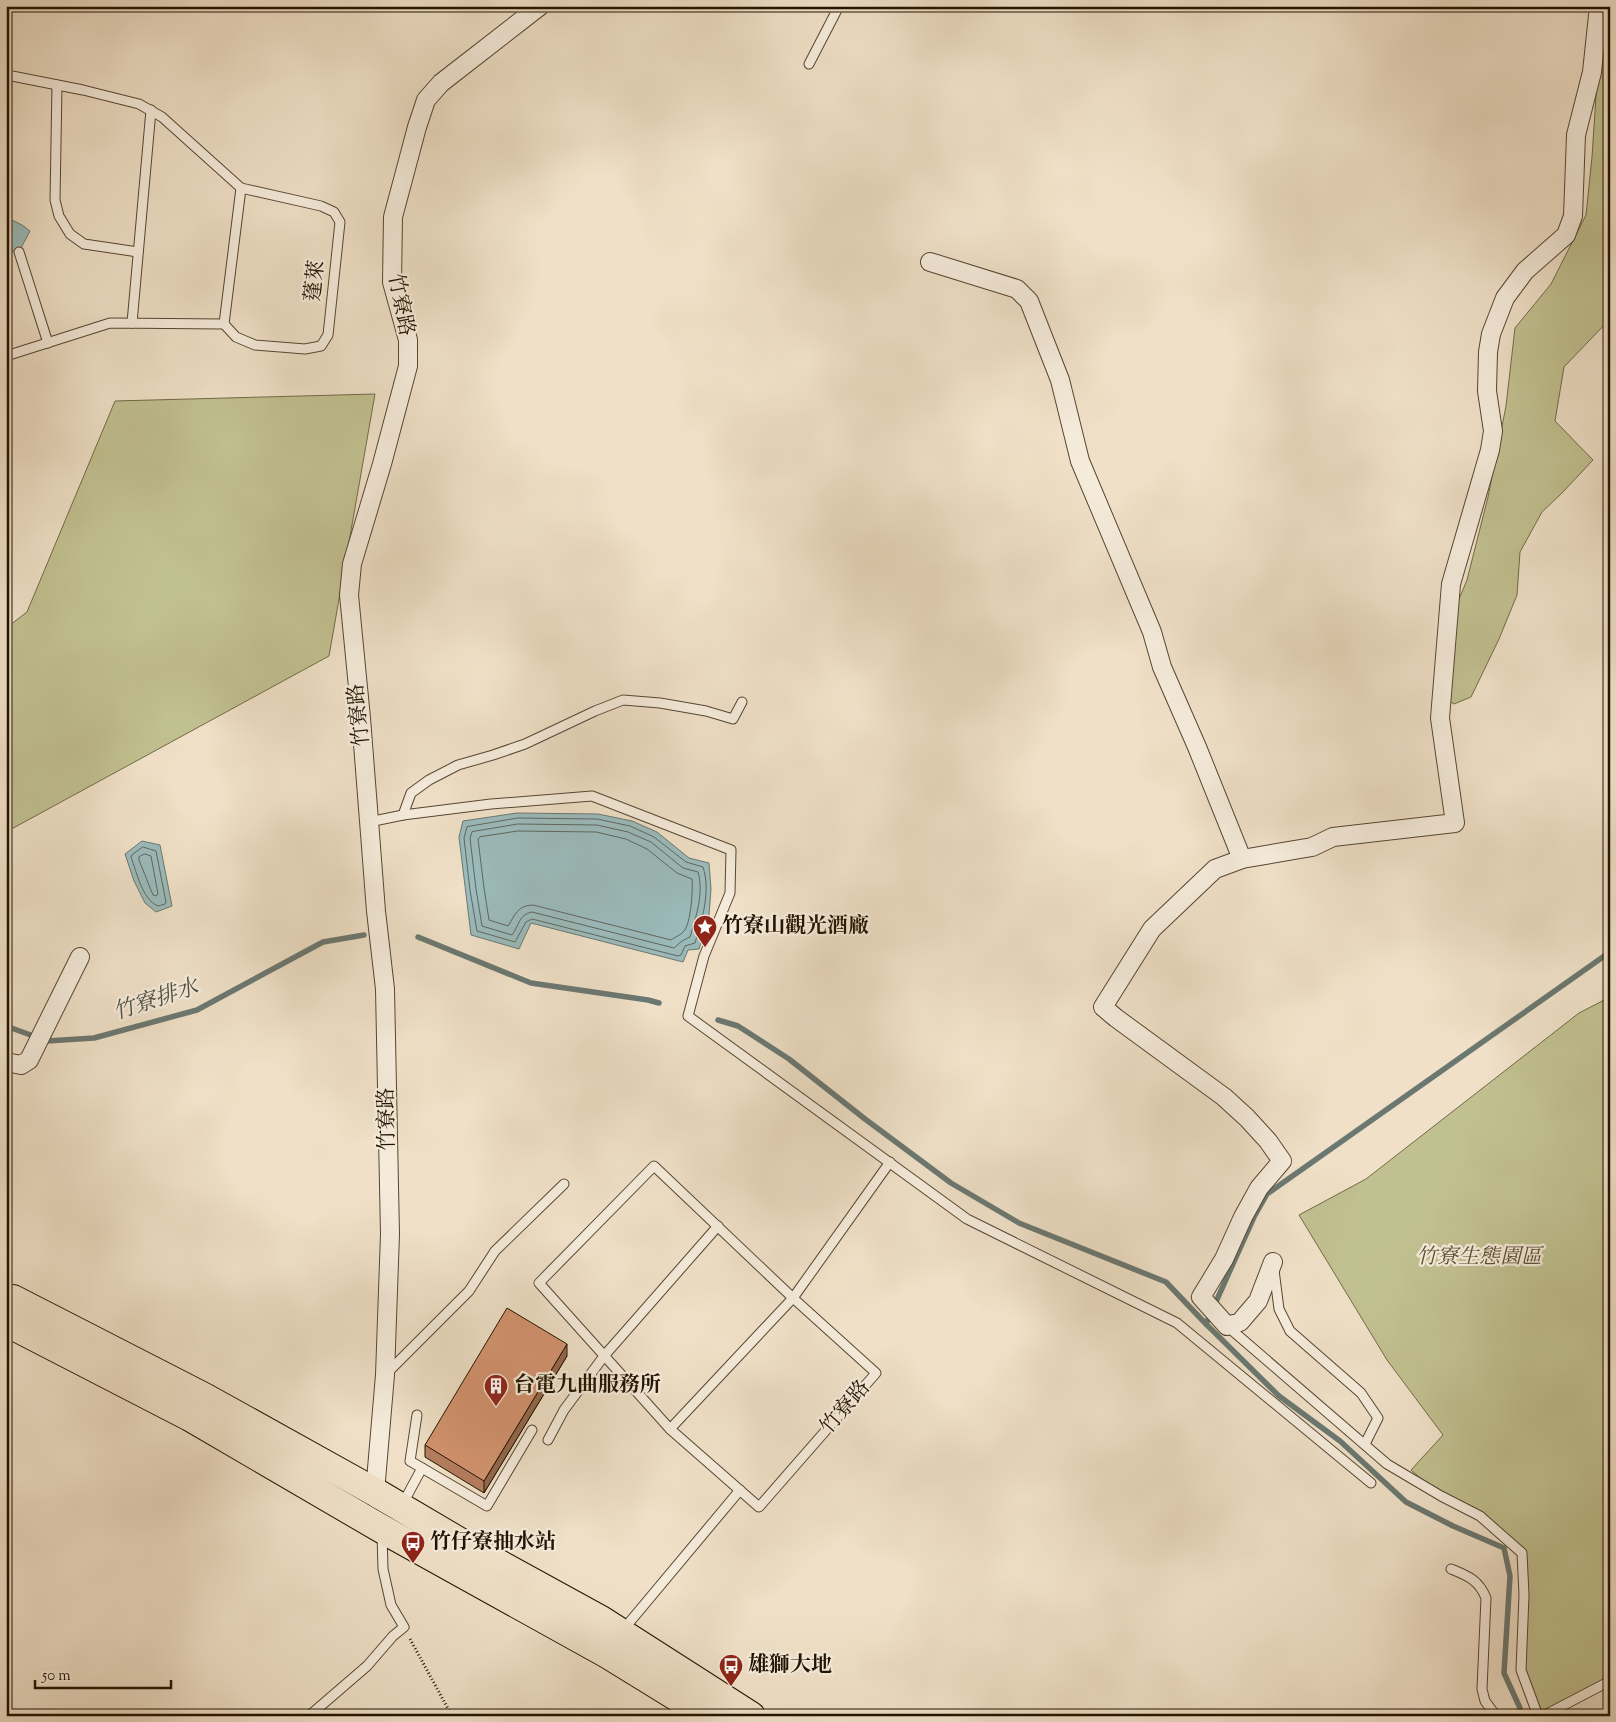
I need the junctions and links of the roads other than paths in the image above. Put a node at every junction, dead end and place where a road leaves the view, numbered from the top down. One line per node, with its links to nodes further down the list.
1 (540, 6): 18 (street, 竹寮路)
2 (839, 6): 4 (lane)
3 (1599, 6): 19 (street)
4 (808, 64)
5 (6, 78): 6 (lane, 蓬萊)
6 (57, 85): 7 (lane, 蓬萊); 10 (lane)
7 (151, 110): 8 (lane, 蓬萊); 10 (lane)
8 (241, 188): 13 (lane); 13 (lane, 蓬萊)
9 (19, 252): 14 (lane)
10 (138, 252): 12 (lane)
11 (930, 262): 19 (street)
12 (132, 323): 13 (lane); 14 (lane)
13 (224, 324)
14 (48, 343): 15 (lane)
15 (6, 356)
16 (742, 702): 17 (lane)
17 (403, 815): 18 (lane); 22 (lane)
18 (369, 822): 31 (street, 竹寮路)
19 (1242, 859): 29 (street)
20 (80, 957): 21 (street)
21 (6, 1062)
22 (890, 1162): 27 (lane); 38 (lane)
23 (564, 1184): 31 (lane)
24 (718, 1226): 27 (lane, 竹寮路); 30 (lane); 30 (lane, 竹寮路)
25 (1273, 1262): 29 (street); 36 (lane)
26 (6, 1298): 40 (main road)
27 (793, 1298): 33 (lane); 39 (lane, 竹寮路)
28 (6, 1322): 42 (main road)
29 (1227, 1326): 36 (lane)
30 (604, 1356): 33 (lane, 竹寮路); 35 (lane)
31 (385, 1374): 40 (street, 竹寮路)
32 (417, 1415): 37 (lane)
33 (670, 1429): 39 (lane, 竹寮路)
34 (532, 1430): 37 (lane)
35 (548, 1440)
36 (1364, 1444): 50 (lane)
37 (422, 1468): 41 (lane)
38 (1371, 1483)
39 (740, 1490): 44 (lane)
40 (375, 1492): 41 (main road); 42 (street, 竹寮路)
41 (400, 1507): 44 (main road)
42 (382, 1529): 44 (main road); 46 (lane)
43 (1451, 1569): 49 (lane)
44 (615, 1644): 47 (main road); 48 (main road)
45 (1610, 1681): 51 (lane)
46 (309, 1716)
47 (708, 1716)
48 (751, 1716)
49 (1496, 1716)
50 (1538, 1716)
51 (1543, 1716)

